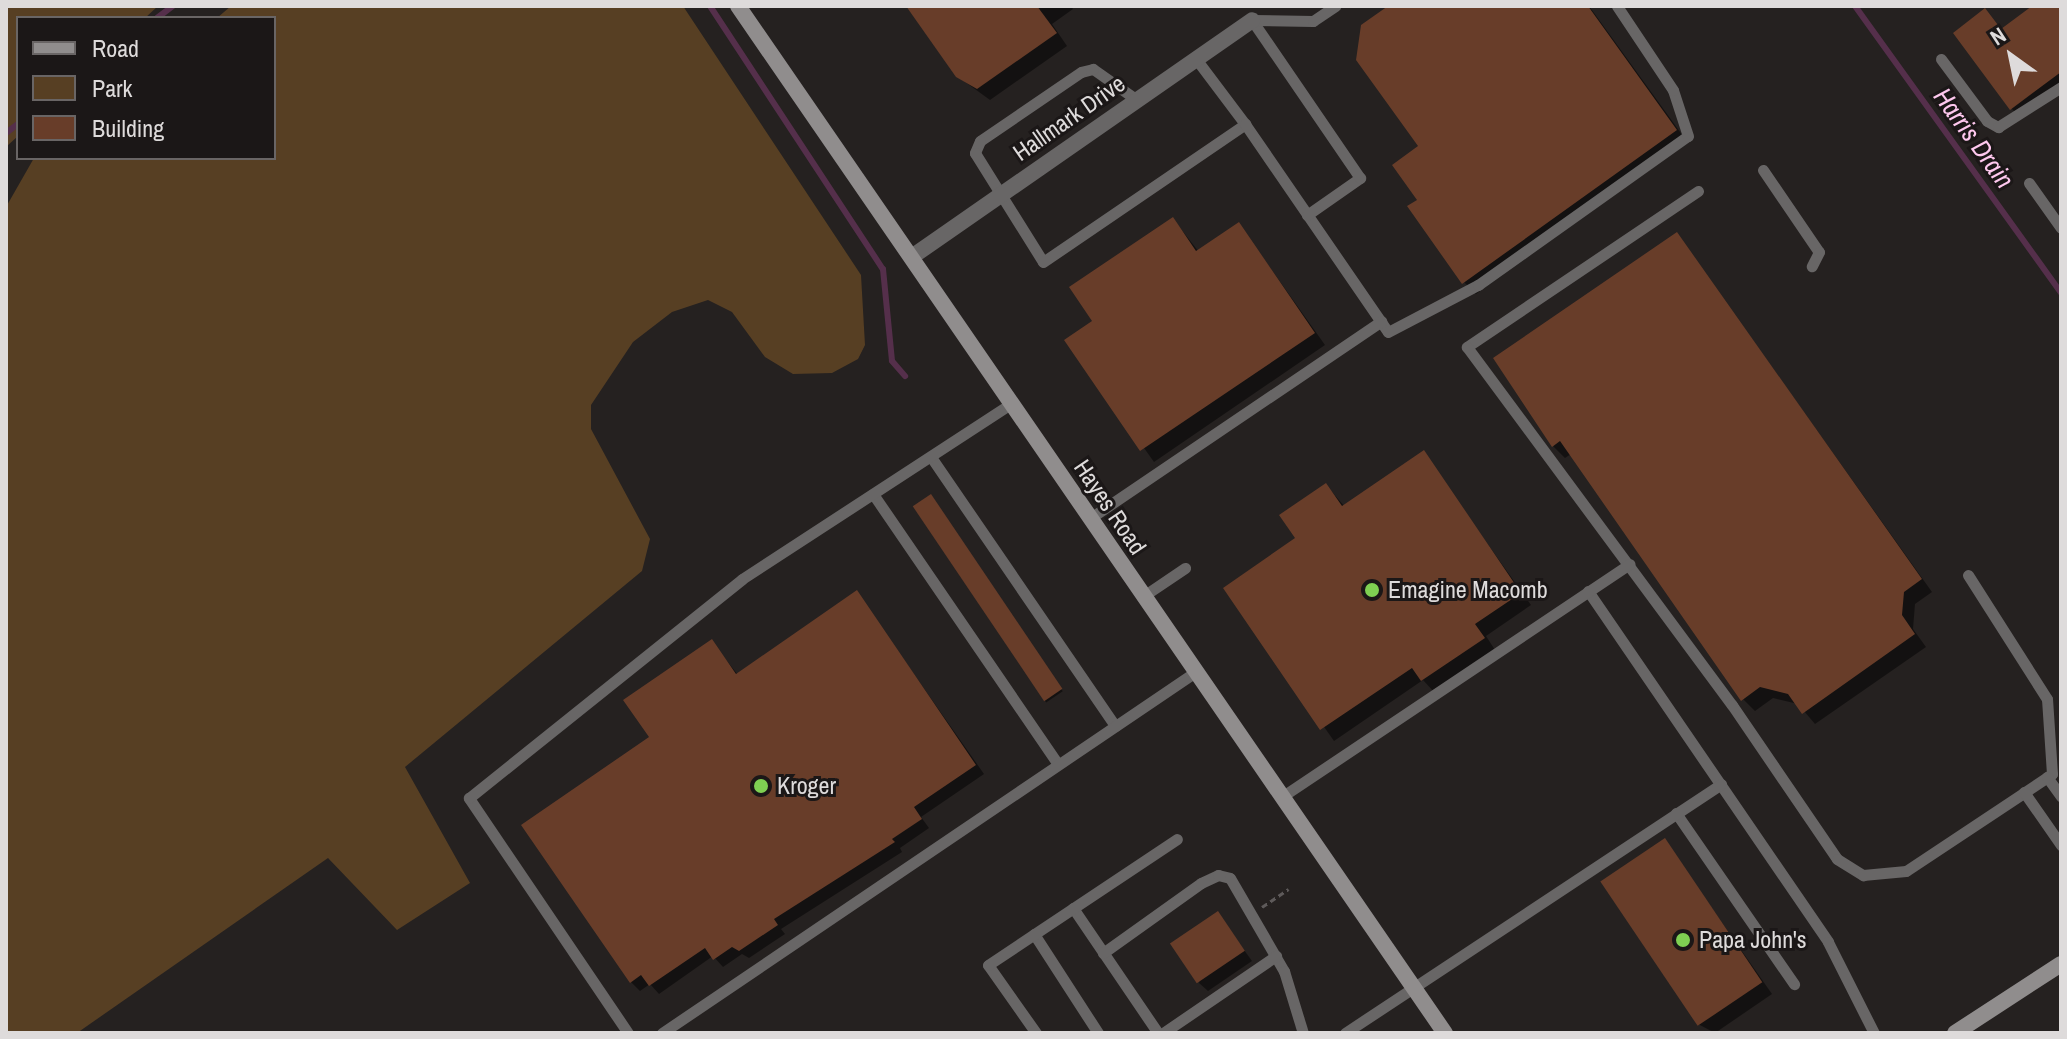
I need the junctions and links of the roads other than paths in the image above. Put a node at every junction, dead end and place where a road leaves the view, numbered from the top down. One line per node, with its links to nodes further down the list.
1 (738, 6): 16 (street, Hayes Road)
2 (1335, 6): 4 (lane)
3 (1617, 6): 18 (lane)
4 (1250, 13): 5 (street, Hallmark Drive); 14 (lane)
5 (1196, 59): 8 (street, Hallmark Drive); 9 (lane)
6 (1941, 59): 7 (lane)
7 (2061, 87)
8 (1137, 100): 13 (street, Hallmark Drive); 13 (lane)
9 (1245, 124): 13 (lane); 14 (lane)
10 (1763, 170): 17 (lane)
11 (2029, 183): 15 (lane)
12 (1698, 191): 23 (lane)
13 (998, 197): 16 (street, Hallmark Drive)
14 (1307, 215): 18 (lane)
15 (2061, 228)
16 (913, 256): 19 (street, Hayes Road)
17 (1812, 266)
18 (1381, 321): 22 (lane)
19 (1012, 403): 20 (lane); 22 (street, Hayes Road)
20 (931, 457): 21 (lane); 29 (lane)
21 (873, 494): 30 (lane); 46 (lane)
22 (1089, 519): 27 (street, Hayes Road)
23 (1629, 564): 26 (lane); 33 (lane)
24 (1185, 568): 27 (lane)
25 (1968, 575): 31 (lane)
26 (1588, 591): 32 (lane); 34 (lane)
27 (1142, 597): 28 (street, Hayes Road)
28 (1194, 673): 29 (lane); 34 (street, Hayes Road)
29 (1115, 726): 30 (lane)
30 (1058, 764): 47 (lane)
31 (2047, 777): 33 (lane); 35 (lane)
32 (1721, 784): 36 (lane); 54 (lane)
33 (2024, 792): 38 (lane)
34 (1283, 796): 45 (street, Hayes Road)
35 (2061, 796)
36 (1676, 813): 44 (lane); 45 (lane)
37 (1177, 839): 39 (lane)
38 (2061, 845)
39 (1073, 908): 40 (lane); 41 (lane)
40 (1034, 934): 48 (lane); 49 (lane)
41 (1103, 953): 42 (lane); 50 (lane)
42 (1276, 956): 50 (lane); 51 (lane)
43 (2061, 964): 55 (street)
44 (1794, 984)
45 (1413, 987): 52 (lane); 53 (street, Hayes Road)
46 (628, 1033)
47 (662, 1033)
48 (1036, 1033)
49 (1098, 1033)
50 (1160, 1033)
51 (1303, 1033)
52 (1345, 1033)
53 (1445, 1033)
54 (1874, 1033)
55 (1955, 1033)

